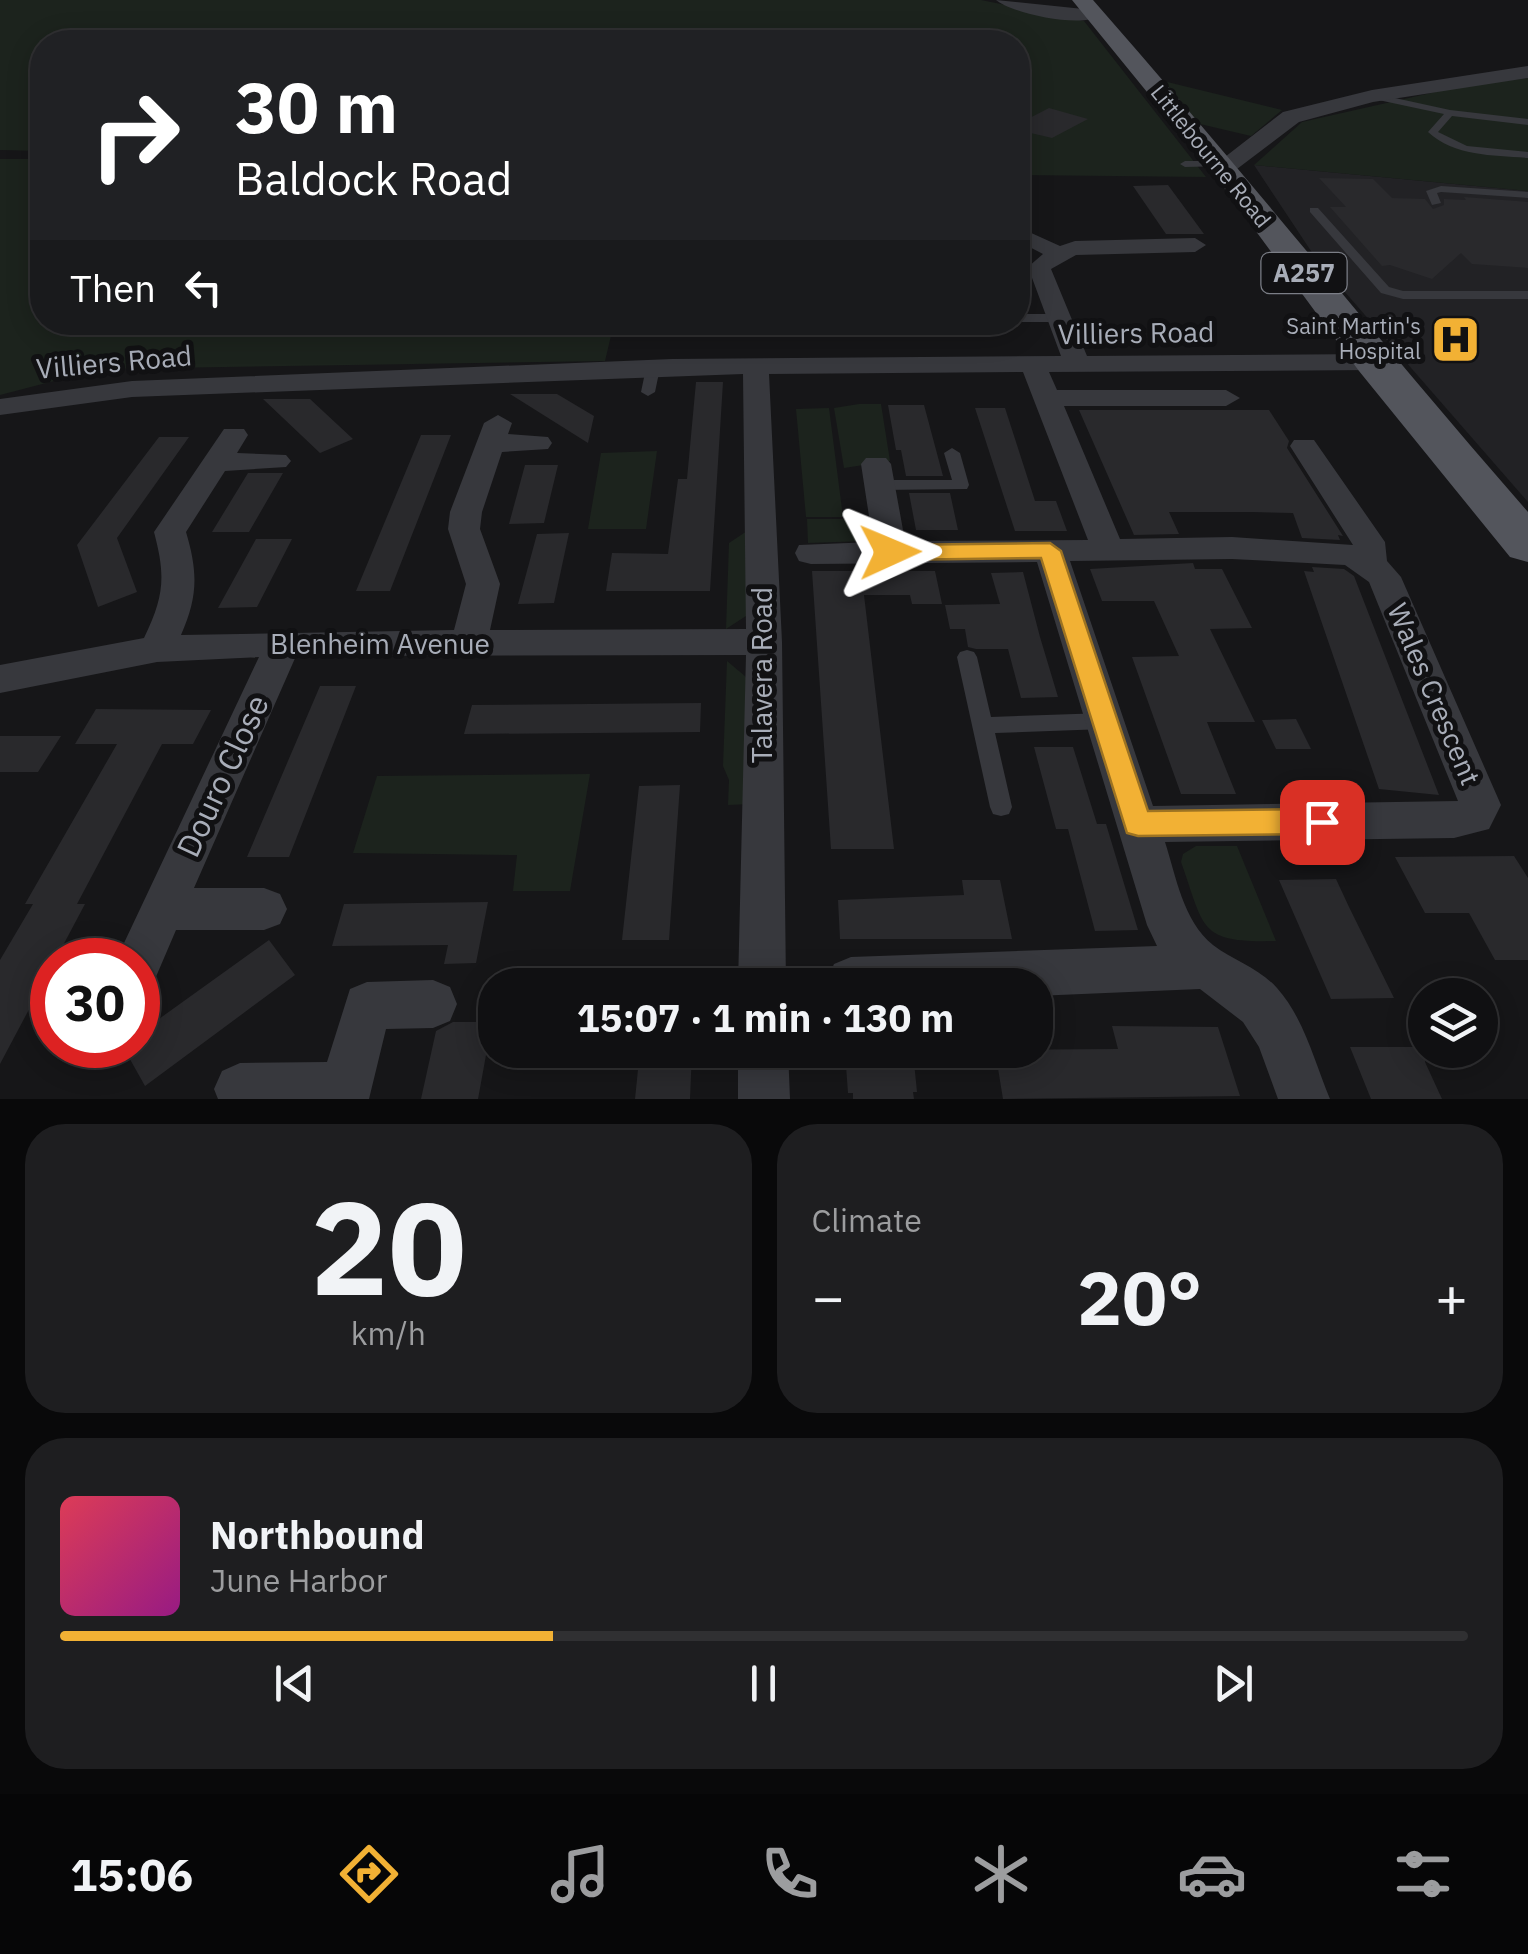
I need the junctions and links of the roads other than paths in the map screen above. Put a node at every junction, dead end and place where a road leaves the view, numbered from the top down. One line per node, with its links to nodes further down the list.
1 (1004, 0): 2 (street)
2 (1087, 8): 11 (main road, Littlebourne Road / A257)
3 (1528, 72): 4 (street)
4 (1372, 96): 6 (lane); 9 (street)
5 (1526, 107): 7 (lane)
6 (1450, 113): 7 (lane); 10 (lane)
7 (1509, 120): 8 (lane)
8 (1528, 122)
9 (1258, 141): 11 (street); 11 (street)
10 (1528, 155)
11 (1208, 158): 20 (main road, Littlebourne Road / A257)
12 (1528, 195): 13 (lane)
13 (1436, 203)
14 (1314, 210): 17 (lane)
15 (1195, 245): 16 (street)
16 (1038, 261): 19 (street)
17 (1528, 295)
18 (1030, 318): 19 (lane)
19 (1058, 318): 22 (street)
20 (1374, 362): 22 (street, Villiers Road); 32 (main road, Littlebourne Road / A257)
21 (756, 366): 23 (street, Villiers Road); 26 (street, Villiers Road); 38 (street, Talavera Road)
22 (1078, 366): 23 (street, Villiers Road)
23 (1034, 367): 24 (street)
24 (1047, 398): 25 (street); 33 (street)
25 (1226, 398)
26 (0, 407)
27 (538, 443): 40 (street)
28 (1304, 446): 37 (street)
29 (952, 453): 31 (lane)
30 (276, 461): 41 (street)
31 (878, 475): 35 (street)
32 (1528, 545)
33 (1108, 550): 34 (street); 37 (street)
34 (1050, 551): 35 (street); 44 (street)
35 (890, 552): 36 (street)
36 (811, 554)
37 (1371, 564): 47 (street, Wales Crescent)
38 (764, 642): 40 (street, Blenheim Avenue); 52 (street, Talavera Road)
39 (284, 643): 40 (street, Blenheim Avenue); 41 (street, Blenheim Avenue); 48 (street, Douro Close)
40 (470, 643)
41 (157, 648): 43 (street, Blenheim Avenue)
42 (968, 657): 45 (lane)
43 (0, 678)
44 (1105, 721): 45 (lane); 47 (street)
45 (984, 725): 46 (lane)
46 (1001, 807)
47 (1138, 824): 51 (street)
48 (162, 908): 49 (street); 50 (street, Douro Close)
49 (264, 909)
50 (149, 938)
51 (1200, 967): 53 (street); 59 (street)
52 (762, 968)
53 (1053, 972)
54 (434, 1004): 57 (street)
55 (763, 1068): 58 (street)
56 (240, 1089): 57 (street)
57 (344, 1094)
58 (764, 1099)
59 (1304, 1099)

